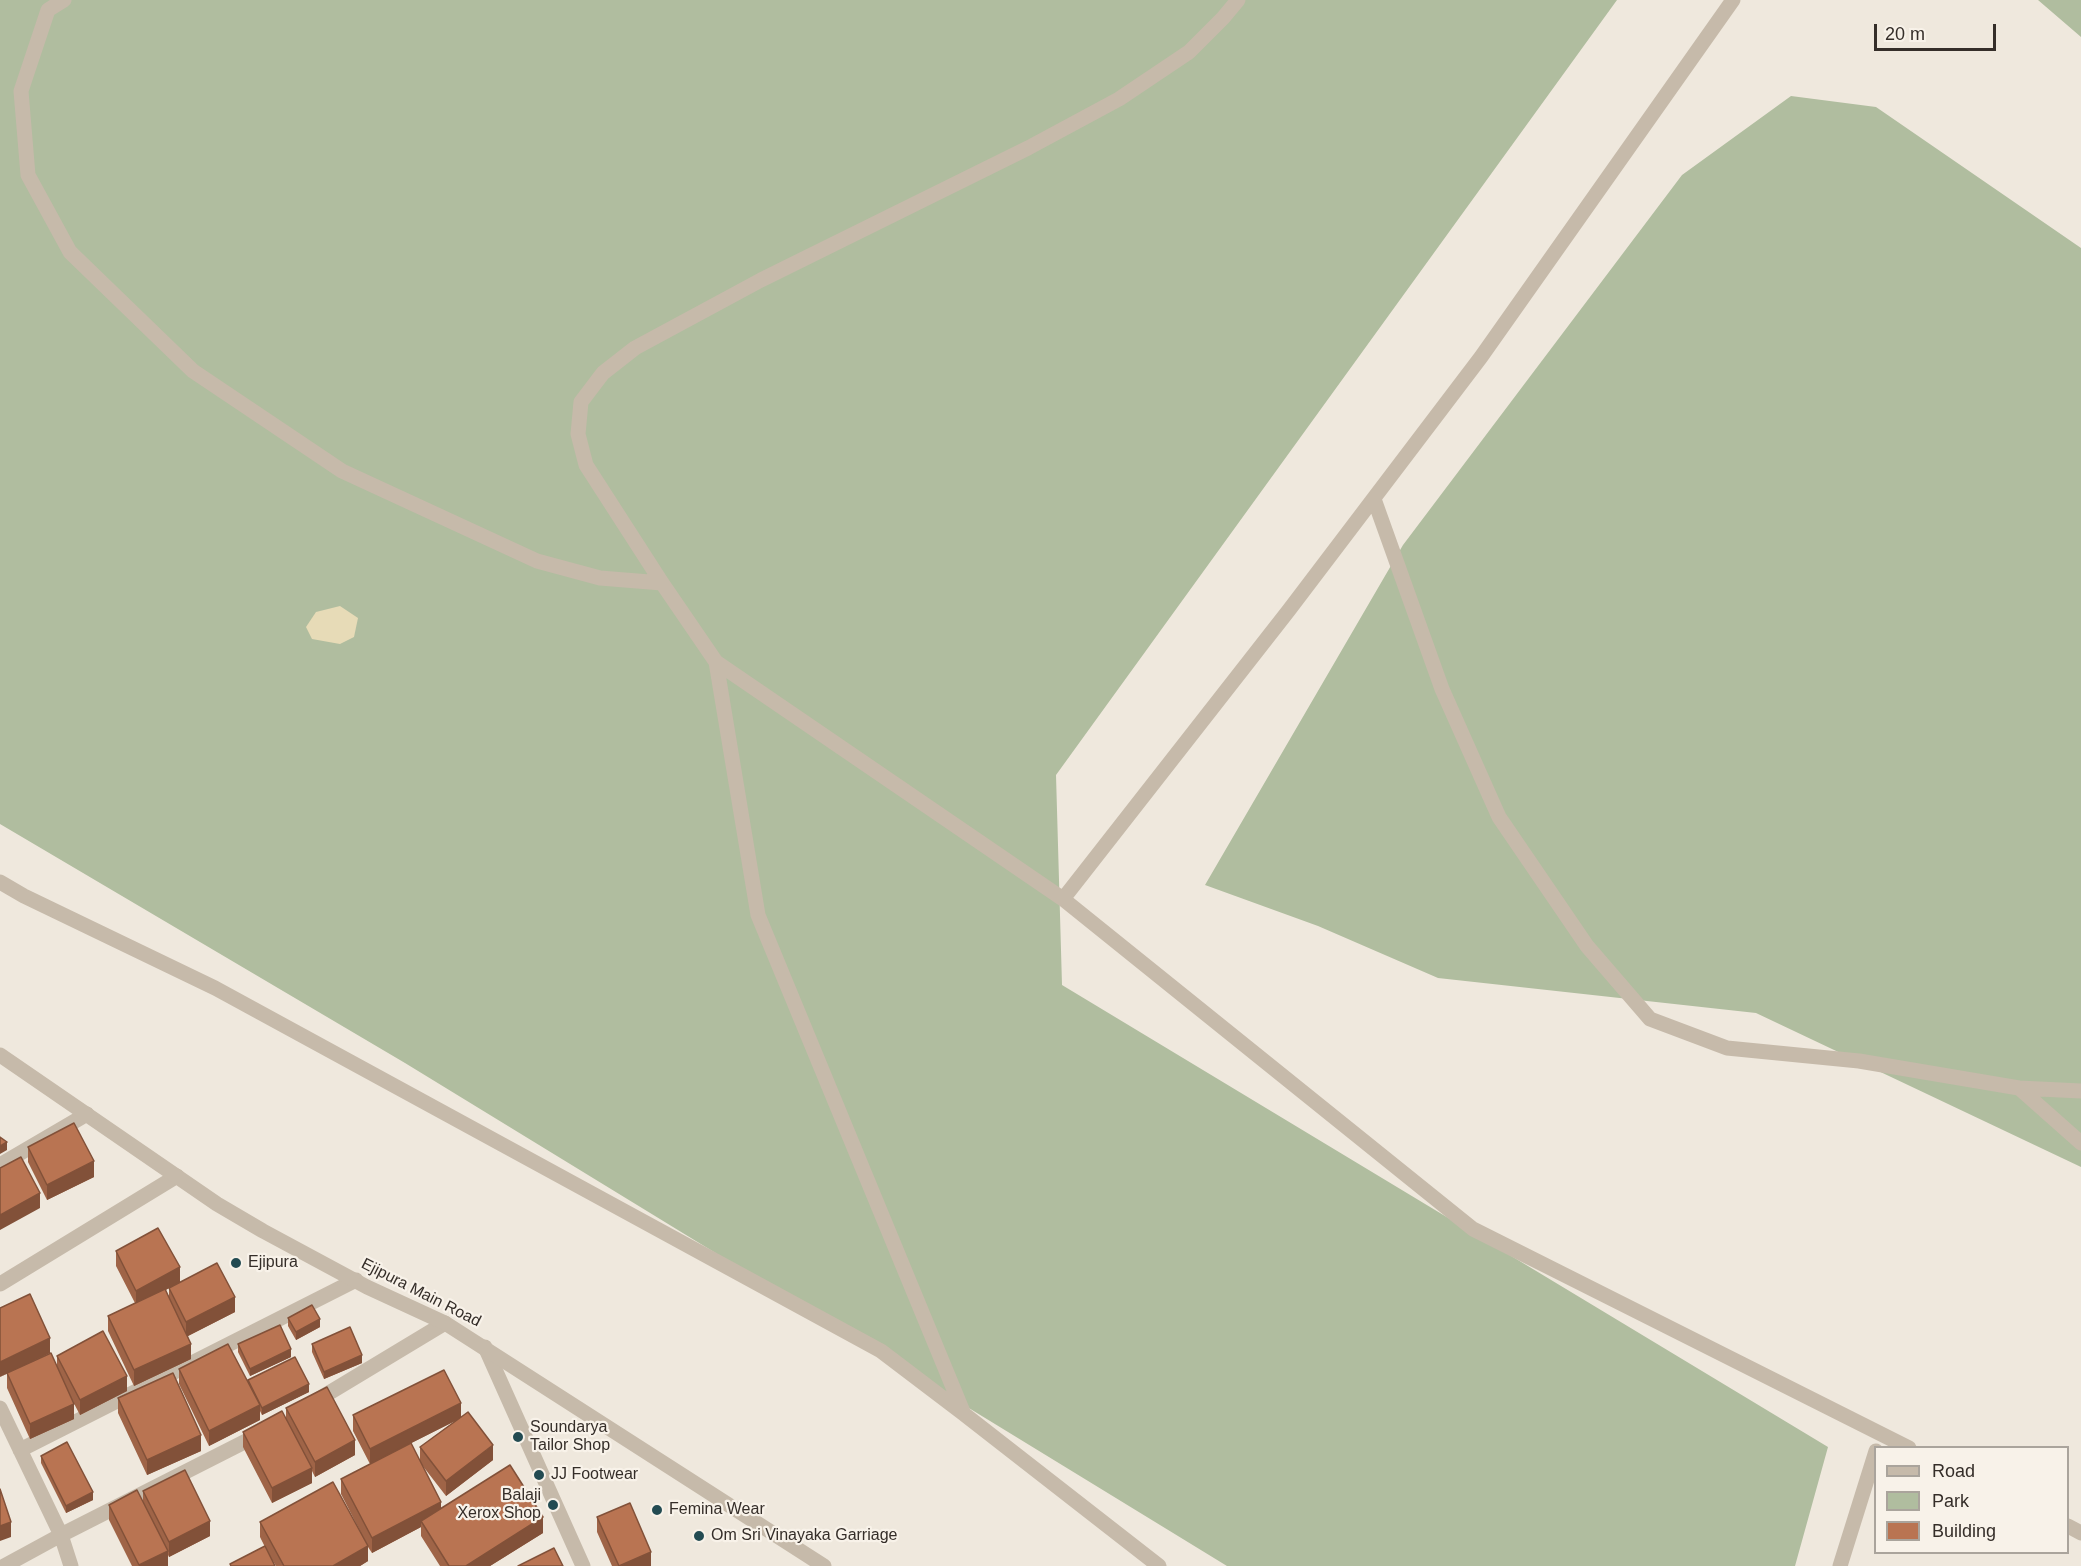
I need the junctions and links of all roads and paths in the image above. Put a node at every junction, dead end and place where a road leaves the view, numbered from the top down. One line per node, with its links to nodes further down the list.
1 (64, 0): 5 (street)
2 (1238, 0): 5 (street)
3 (1733, 0): 4 (street)
4 (1374, 499): 8 (street); 10 (street)
5 (662, 583): 6 (street)
6 (716, 662): 8 (street); 22 (street)
7 (0, 882): 22 (street)
8 (1063, 899): 24 (street)
9 (0, 1055): 12 (street, Ejipura Main Road)
10 (2019, 1088): 11 (street); 13 (street)
11 (2081, 1091)
12 (87, 1114): 14 (street); 15 (street, Ejipura Main Road)
13 (2081, 1143)
14 (0, 1166)
15 (177, 1176): 16 (street, Ejipura Main Road); 17 (street)
16 (356, 1280): 18 (street, Ejipura Main Road); 26 (street)
17 (0, 1284)
18 (445, 1323): 19 (street, Ejipura Main Road); 21 (street)
19 (485, 1347): 31 (street); 32 (street, Ejipura Main Road)
20 (0, 1408): 26 (street)
21 (299, 1412)
22 (964, 1414): 33 (street)
23 (269, 1429): 28 (street)
24 (1878, 1444): 25 (street)
25 (1894, 1446)
26 (20, 1450): 28 (street)
27 (1874, 1457): 34 (street)
28 (61, 1535): 29 (street); 30 (street)
29 (4, 1566)
30 (71, 1566)
31 (583, 1566)
32 (824, 1566)
33 (1159, 1566)
34 (1840, 1566)

